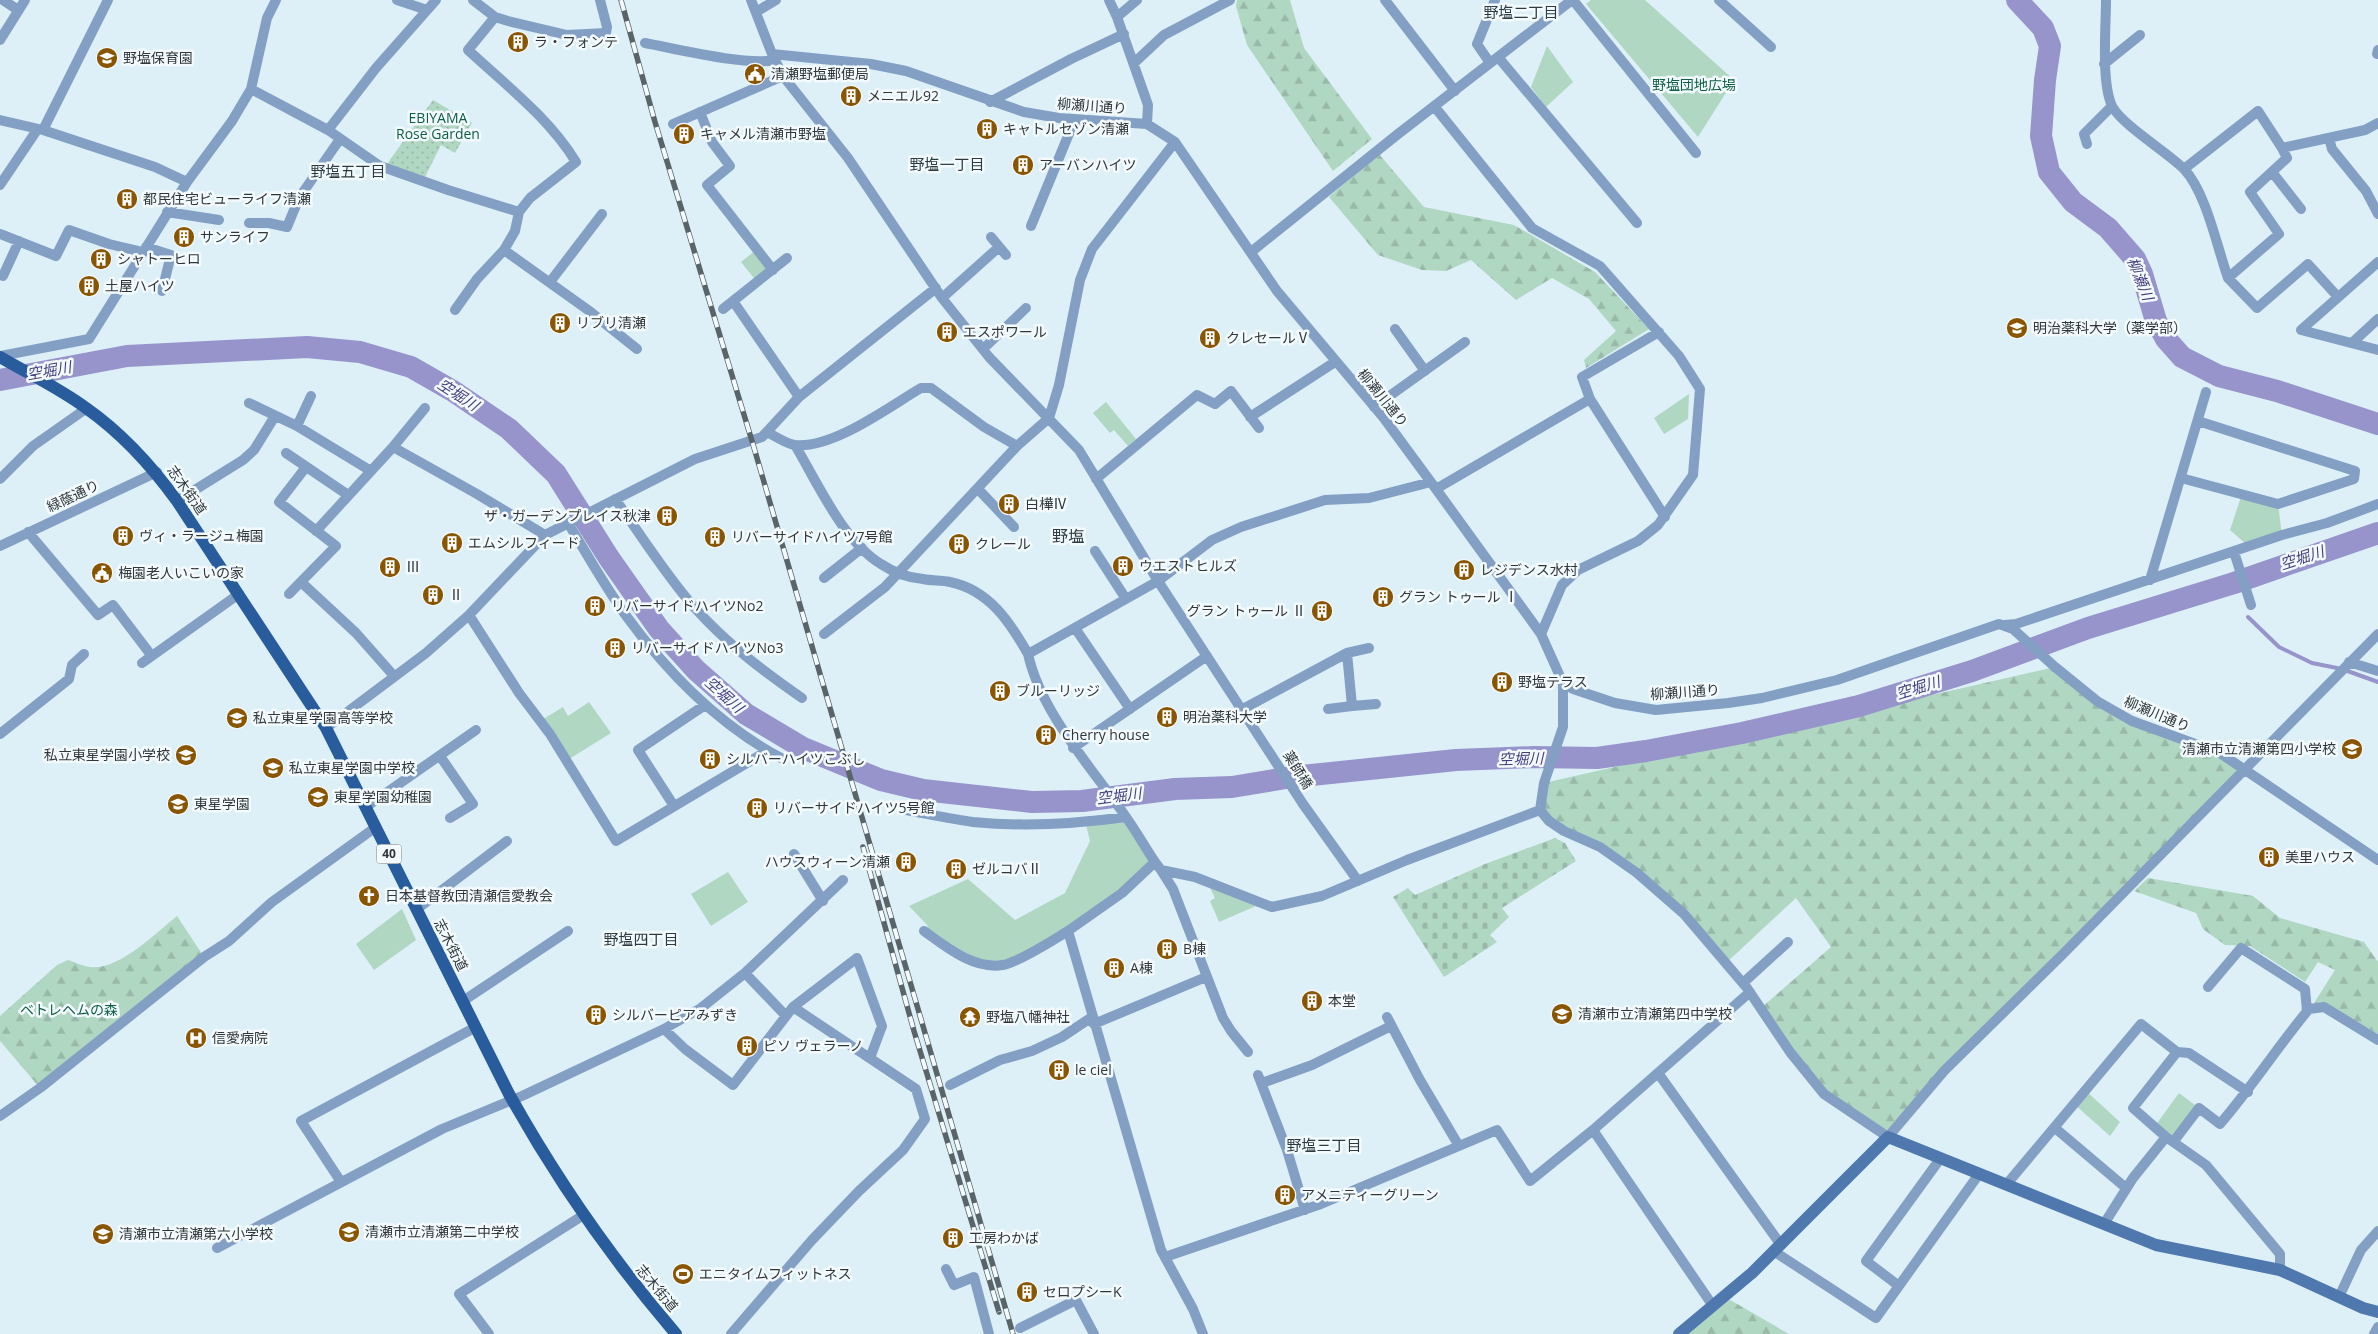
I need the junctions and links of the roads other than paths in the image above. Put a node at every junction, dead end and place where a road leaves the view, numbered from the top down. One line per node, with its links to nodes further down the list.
1 (3, 0): 19 (street)
2 (25, 0): 19 (street)
3 (108, 0): 45 (street)
4 (276, 0): 34 (street)
5 (397, 0): 20 (street)
6 (436, 0): 20 (street)
7 (473, 0): 22 (street)
8 (600, 0): 22 (street)
9 (751, 0): 21 (street)
10 (776, 0): 21 (street)
11 (1109, 0): 23 (street)
12 (1138, 0): 23 (street)
13 (1230, 0): 31 (street)
14 (1385, 0): 35 (street)
15 (1496, 0): 30 (street)
16 (1573, 0): 30 (street); 52 (street)
17 (1719, 0): 28 (street)
18 (2106, 0): 32 (street)
19 (18, 10): 26 (street)
20 (426, 10): 46 (street)
21 (756, 12): 29 (street)
22 (495, 17): 59 (street)
23 (1118, 17): 24 (street)
24 (1124, 34): 31 (street); 36 (street)
25 (2140, 35): 32 (street)
26 (0, 40)
27 (646, 43): 29 (street, 柳瀬川通り)
28 (1771, 46)
29 (773, 57): 33 (street, 薬師橋); 36 (street, 柳瀬川通り)
30 (1494, 60): 35 (street); 64 (street)
31 (1134, 63): 44 (street)
32 (2104, 64): 38 (street)
33 (783, 76): 39 (street); 78 (street, 薬師橋)
34 (251, 89): 46 (street); 55 (street)
35 (1455, 91): 37 (street)
36 (990, 102): 40 (street, 柳瀬川通り)
37 (1434, 106): 71 (street); 88 (street)
38 (2112, 106): 50 (street); 53 (street)
39 (700, 112): 43 (street); 74 (street)
40 (1075, 119): 44 (street, 柳瀬川通り); 65 (street)
41 (0, 120): 45 (street)
42 (2378, 123): 47 (street)
43 (673, 124)
44 (1147, 124): 49 (street, 柳瀬川通り)
45 (40, 130): 55 (street); 56 (street)
46 (328, 130): 48 (street)
47 (2329, 138): 51 (street); 61 (street)
48 (340, 139): 59 (street); 63 (street)
49 (1175, 142): 71 (street, 柳瀬川通り); 107 (street)
50 (2087, 144)
51 (2282, 148): 53 (street); 54 (street)
52 (1696, 153)
53 (2184, 169): 76 (street)
54 (2272, 172): 57 (street); 76 (street)
55 (187, 182): 58 (street)
56 (0, 185)
57 (2301, 209)
58 (167, 212): 62 (street); 69 (street)
59 (519, 212): 70 (street)
60 (602, 214): 77 (street)
61 (2378, 214)
62 (219, 220)
63 (249, 223)
64 (1636, 223)
65 (1032, 226)
66 (0, 234): 68 (street)
67 (991, 237): 81 (street)
68 (18, 242): 69 (street); 75 (street)
69 (145, 250): 79 (street); 94 (street)
70 (504, 250): 77 (street); 85 (street)
71 (1251, 252): 95 (street, 柳瀬川通り)
72 (787, 258): 74 (street)
73 (2378, 262): 80 (street)
74 (773, 270): 82 (street)
75 (3, 276)
76 (2228, 278): 80 (street)
77 (550, 282): 91 (street)
78 (936, 288): 81 (street, 薬師橋); 99 (street)
79 (162, 291)
80 (2338, 297): 90 (street)
81 (942, 298): 92 (street, 薬師橋)
82 (733, 300): 84 (street); 99 (street)
83 (1026, 308): 92 (street)
84 (723, 309)
85 (455, 310)
86 (2378, 319): 90 (street)
87 (1395, 329): 96 (street)
88 (1659, 332): 100 (street); 128 (street)
89 (1465, 342): 96 (street)
90 (2352, 343): 93 (street)
91 (637, 349)
92 (983, 349): 107 (street, 薬師橋)
93 (2378, 350)
94 (2, 358): 103 (main road, 志木街道 / 40)
95 (1335, 362): 102 (street, 柳瀬川通り); 106 (street)
96 (1425, 371): 102 (street)
97 (2206, 392): 108 (street)
98 (311, 396): 109 (street)
99 (799, 397): 111 (street)
100 (1590, 399): 122 (street); 128 (street)
101 (249, 403): 105 (street)
102 (1374, 406): 122 (street, 柳瀬川通り)
103 (87, 408): 118 (main road, 志木街道 / 40); 120 (street)
104 (425, 408): 114 (street)
105 (275, 416): 109 (street); 126 (street)
106 (1250, 416): 110 (street); 121 (street)
107 (1048, 418): 113 (street); 121 (street, 薬師橋)
108 (2198, 421): 119 (street); 119 (street)
109 (297, 426): 117 (street)
110 (1259, 428)
111 (767, 432): 112 (street); 125 (street)
112 (795, 445): 113 (street); 135 (street)
113 (1017, 446): 123 (street)
114 (394, 448): 117 (street); 133 (street)
115 (286, 453): 116 (street)
116 (306, 467): 124 (street); 131 (street)
117 (371, 471): 124 (street)
118 (157, 472): 126 (main road, 志木街道 / 40); 132 (street, 緑蔭通り)
119 (2181, 478): 140 (street)
120 (0, 479)
121 (1096, 479): 141 (street, 薬師橋)
122 (1434, 485): 141 (street); 151 (street, 柳瀬川通り)
123 (978, 489): 130 (street); 138 (street)
124 (348, 496): 131 (street)
125 (615, 499): 129 (street); 164 (street)
126 (177, 501): 143 (main road, 志木街道 / 40)
127 (2378, 504): 137 (street, 柳瀬川通り)
128 (1665, 516): 151 (street)
129 (568, 523): 133 (street); 166 (street)
130 (1014, 528)
131 (316, 530): 142 (street)
132 (28, 532): 134 (street, 緑蔭通り); 157 (street)
133 (545, 534): 147 (street)
134 (0, 546)
135 (862, 548): 138 (street); 139 (street)
136 (1095, 551): 145 (street)
137 (2234, 553): 140 (street, 柳瀬川通り); 146 (street)
138 (898, 573): 150 (street); 155 (street)
139 (824, 578)
140 (2150, 580): 148 (street, 柳瀬川通り)
141 (1158, 581): 145 (street); 158 (street, 薬師橋)
142 (301, 582): 144 (street); 162 (street)
143 (238, 594): 157 (street); 171 (main road, 志木街道 / 40)
144 (289, 594)
145 (1126, 600): 149 (street)
146 (2251, 605)
147 (469, 614): 162 (street); 179 (street)
148 (2009, 627): 163 (street, 柳瀬川通り); 178 (street, 柳瀬川通り)
149 (1075, 628): 155 (street); 169 (street)
150 (824, 634)
151 (1541, 634): 163 (street, 柳瀬川通り)
152 (2378, 634): 160 (street)
153 (1369, 648): 156 (street)
154 (84, 654): 173 (street)
155 (1028, 654): 174 (street)
156 (1347, 654): 167 (street); 170 (street)
157 (151, 655): 159 (street)
158 (1207, 656): 169 (street); 170 (street, 薬師橋)
159 (142, 663)
160 (2347, 664): 161 (street); 178 (street)
161 (2378, 671)
162 (394, 676): 171 (street)
163 (1563, 683): 182 (street)
164 (802, 698)
165 (1376, 704): 167 (street)
166 (705, 705): 175 (street); 179 (street)
167 (1352, 706): 168 (street)
168 (1328, 708)
169 (1130, 709): 174 (street)
170 (1241, 710): 191 (street, 薬師橋)
171 (326, 728): 180 (main road, 志木街道 / 40)
172 (476, 730): 176 (street)
173 (0, 734)
174 (1073, 748): 183 (street)
175 (767, 751): 177 (street); 179 (street)
176 (440, 756): 180 (street); 184 (street)
177 (781, 758)
178 (2244, 770): 188 (street, 柳瀬川通り); 221 (street)
179 (674, 806)
180 (366, 807): 185 (main road, 志木街道 / 40)
181 (906, 810): 183 (street)
182 (1540, 810): 191 (street); 200 (street)
183 (1125, 815): 189 (street)
184 (450, 818)
185 (376, 828): 193 (main road, 志木街道 / 40); 218 (street)
186 (507, 841): 193 (street)
187 (794, 854): 192 (street)
188 (2378, 860)
189 (1158, 866): 191 (street); 196 (street); 199 (street)
190 (843, 880): 192 (street)
191 (1358, 881)
192 (823, 901): 198 (street)
193 (416, 909): 203 (main road, 志木街道 / 40)
194 (568, 931): 203 (street)
195 (924, 931): 196 (street)
196 (1068, 932): 207 (street)
197 (1788, 942): 200 (street)
198 (745, 973): 206 (street); 209 (street)
199 (1206, 977): 207 (street); 211 (street)
200 (1742, 983): 202 (street)
201 (2208, 987): 205 (street)
202 (1750, 992): 214 (street); 221 (street)
203 (463, 1000): 208 (main road, 志木街道 / 40)
204 (793, 1007): 206 (street); 213 (street); 213 (street)
205 (2307, 1011): 210 (street); 216 (street)
206 (786, 1016): 209 (street)
207 (1093, 1021): 215 (street); 235 (street)
208 (476, 1027): 217 (main road, 志木街道 / 40); 226 (street)
209 (664, 1029): 217 (street)
210 (2378, 1040)
211 (1248, 1052)
212 (2177, 1052): 216 (street); 219 (street); 222 (street)
213 (870, 1058): 246 (street)
214 (1658, 1073): 220 (street); 234 (street)
215 (950, 1085)
216 (2248, 1092): 222 (street)
217 (512, 1099): 226 (street); 230 (main road, 志木街道 / 40)
218 (0, 1116)
219 (2054, 1128): 227 (street); 228 (street)
220 (1593, 1130): 223 (street); 240 (street)
221 (1888, 1137): 224 (street); 234 (street)
222 (2170, 1139): 228 (street); 237 (street)
223 (1460, 1146): 229 (street); 229 (street)
224 (1940, 1159): 225 (street); 238 (street)
225 (1979, 1174): 227 (street); 238 (street)
226 (340, 1182): 233 (street)
227 (2006, 1185): 231 (street)
228 (2126, 1188): 231 (street)
229 (1305, 1210): 235 (street)
230 (582, 1216): 244 (street); 245 (main road, 志木街道 / 40)
231 (2104, 1224): 237 (street)
232 (2378, 1231): 239 (street)
233 (217, 1248)
234 (1778, 1248): 238 (street); 240 (street)
235 (1163, 1254): 249 (street)
236 (946, 1269): 247 (street)
237 (2280, 1270): 239 (street)
238 (1899, 1286)
239 (2339, 1297): 241 (street)
240 (1713, 1306): 250 (street)
241 (2378, 1312)
242 (2378, 1327): 251 (street)
243 (1020, 1328): 248 (street)
244 (489, 1334)
245 (676, 1334)
246 (731, 1334)
247 (990, 1334)
248 (1094, 1334)
249 (1203, 1334)
250 (1679, 1334)
251 (2374, 1334)

